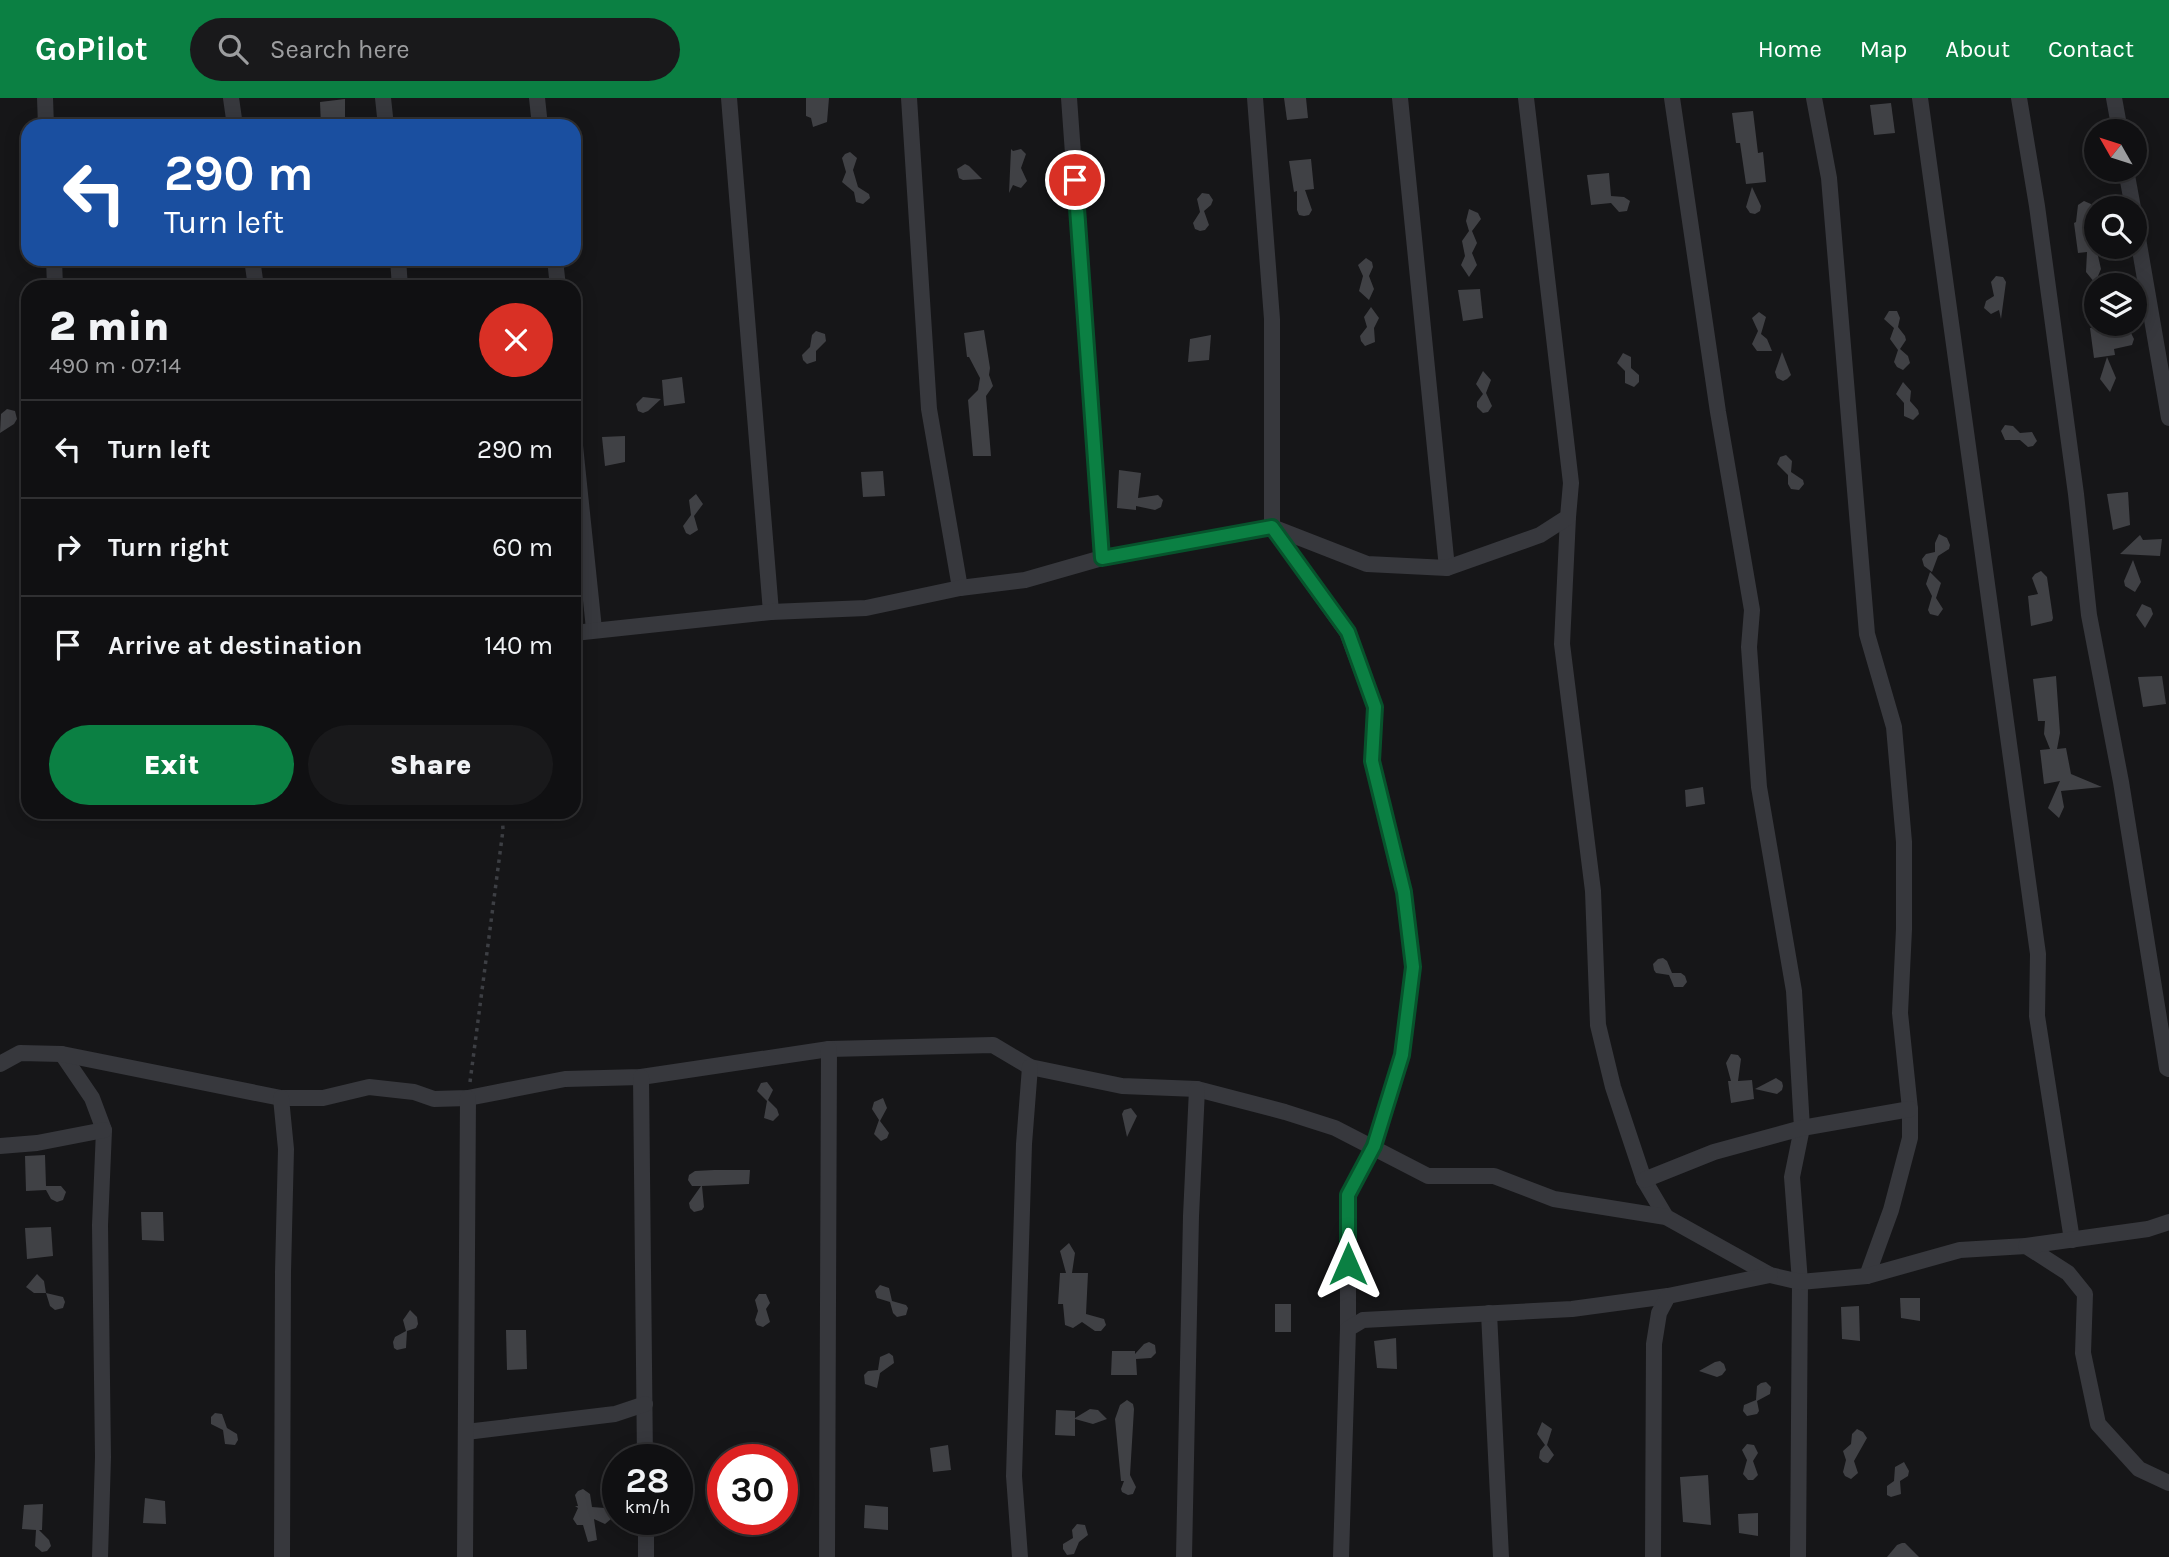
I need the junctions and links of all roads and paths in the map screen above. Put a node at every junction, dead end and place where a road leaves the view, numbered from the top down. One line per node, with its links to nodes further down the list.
1 (45, 98): 16 (street)
2 (231, 98): 17 (street)
3 (383, 98): 18 (street)
4 (537, 98): 19 (street)
5 (729, 98): 29 (street)
6 (909, 98): 28 (street)
7 (1069, 98): 26 (street)
8 (1255, 98): 25 (street)
9 (1400, 98): 27 (street)
10 (1526, 98): 24 (street)
11 (1672, 98): 43 (street)
12 (1814, 98): 42 (street)
13 (1920, 98): 50 (street)
14 (2020, 98): 37 (street)
15 (2114, 98): 20 (street)
16 (46, 119)
17 (234, 119)
18 (385, 119)
19 (539, 119)
20 (2118, 119)
21 (2142, 259): 22 (street)
22 (2169, 418)
23 (581, 504): 30 (street)
24 (1568, 517): 27 (street); 47 (street)
25 (1272, 527): 26 (street); 27 (street); 46 (street)
26 (1102, 558): 28 (street)
27 (1447, 568)
28 (960, 588): 29 (street)
29 (771, 612): 30 (street)
30 (594, 629): 31 (street)
31 (581, 632)
32 (502, 819): 41 (path)
33 (829, 1049): 36 (street); 38 (street); 67 (street)
34 (62, 1055): 35 (street); 40 (street); 44 (street)
35 (0, 1064)
36 (1030, 1067): 39 (street); 68 (street)
37 (2169, 1069)
38 (641, 1077): 41 (street); 58 (street)
39 (1197, 1089): 46 (street); 69 (street)
40 (281, 1098): 41 (street); 64 (street)
41 (468, 1098): 59 (street)
42 (1910, 1109): 43 (street); 53 (street)
43 (1802, 1128): 47 (street); 54 (street)
44 (104, 1130): 45 (street); 63 (street)
45 (0, 1146)
46 (1374, 1146): 48 (street); 57 (street)
47 (1644, 1180): 48 (street)
48 (1666, 1217): 52 (street)
49 (2169, 1222): 50 (street)
50 (2072, 1240): 51 (street)
51 (2026, 1246): 53 (street); 61 (street)
52 (1770, 1275): 54 (street); 55 (street)
53 (1867, 1276): 54 (street)
54 (1800, 1282): 73 (street)
55 (1668, 1296): 56 (street); 72 (street)
56 (1489, 1313): 57 (street); 71 (street)
57 (1348, 1329): 70 (street)
58 (645, 1404): 59 (street); 60 (street)
59 (466, 1432): 65 (street)
60 (645, 1444)
61 (2169, 1483)
62 (646, 1535): 66 (street)
63 (100, 1557)
64 (282, 1557)
65 (465, 1557)
66 (646, 1557)
67 (827, 1557)
68 (1020, 1557)
69 (1184, 1557)
70 (1341, 1557)
71 (1502, 1557)
72 (1654, 1557)
73 (1798, 1557)

